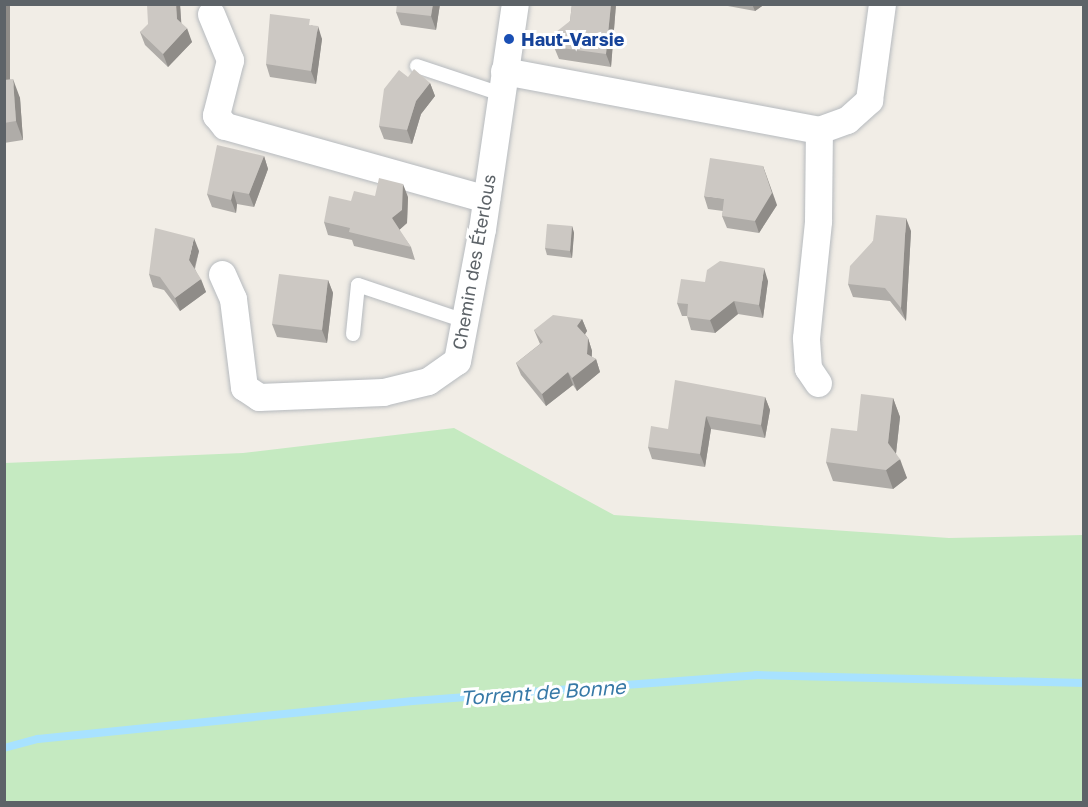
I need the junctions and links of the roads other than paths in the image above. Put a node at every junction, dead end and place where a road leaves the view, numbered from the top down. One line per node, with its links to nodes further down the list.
1 (515, 4): 5 (street, Chemin des Éterlous)
2 (882, 4): 6 (street)
3 (211, 14): 7 (street)
4 (417, 66): 5 (lane)
5 (502, 83): 6 (street); 7 (street, Chemin des Éterlous)
6 (819, 130): 11 (street)
7 (486, 199): 9 (street, Chemin des Éterlous)
8 (222, 273): 9 (street, Chemin des Éterlous)
9 (465, 321): 10 (lane)
10 (353, 334)
11 (818, 382)

